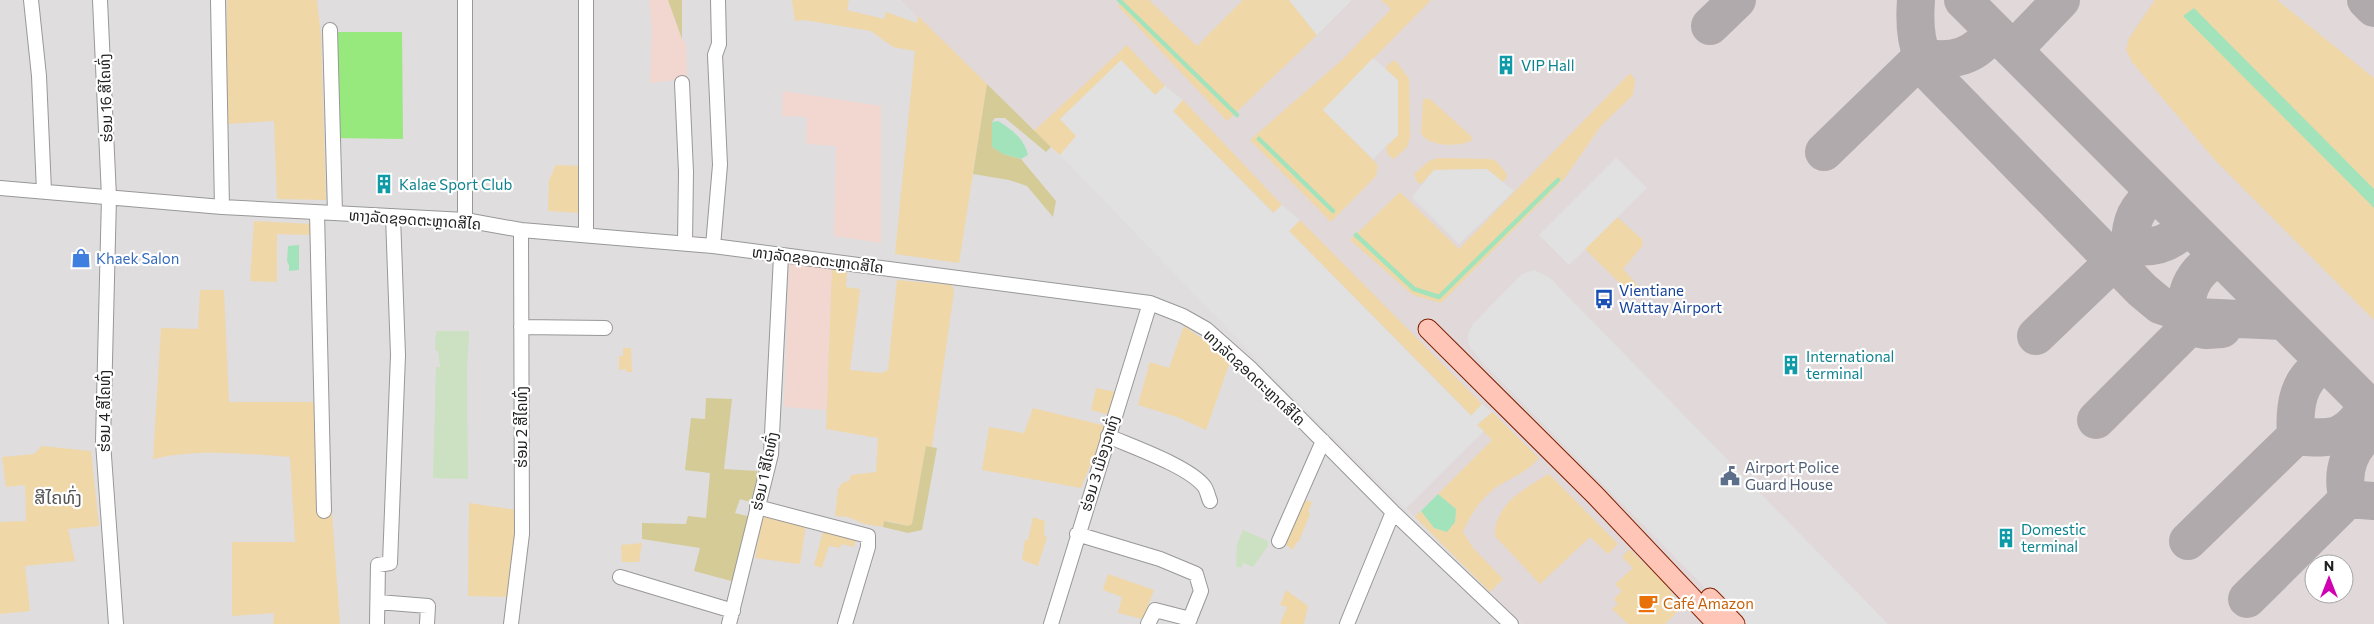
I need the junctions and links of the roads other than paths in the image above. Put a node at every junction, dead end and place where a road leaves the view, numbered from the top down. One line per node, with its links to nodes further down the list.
1 (32, 0): 10 (street)
2 (100, 0): 11 (street, ຮ່ອມ 16 ສີໄຄທົ່ງ)
3 (218, 0): 12 (street)
4 (465, 0): 16 (street)
5 (586, 0): 18 (street)
6 (718, 0): 20 (street)
7 (330, 30): 14 (street)
8 (682, 83): 19 (street)
9 (0, 188): 10 (street, ທາງລັດຊອດຕະຫຼາດສີໄຄ)
10 (44, 191): 11 (street, ທາງລັດຊອດຕະຫຼາດສີໄຄ)
11 (109, 197): 12 (street, ທາງລັດຊອດຕະຫຼາດສີໄຄ); 38 (street, ຮ່ອມ 4 ສີໄຄທົ່ງ)
12 (222, 207): 13 (street, ທາງລັດຊອດຕະຫຼາດສີໄຄ)
13 (317, 213): 14 (street, ທາງລັດຊອດຕະຫຼາດສີໄຄ); 31 (street)
14 (335, 213): 15 (street, ທາງລັດຊອດຕະຫຼາດສີໄຄ)
15 (393, 216): 16 (street, ທາງລັດຊອດຕະຫຼາດສີໄຄ); 36 (street)
16 (465, 220): 17 (street, ທາງລັດຊອດຕະຫຼາດສີໄຄ)
17 (521, 230): 18 (street, ທາງລັດຊອດຕະຫຼາດສີໄຄ); 23 (street, ຮ່ອມ 2 ສີໄຄທົ່ງ)
18 (586, 235): 19 (street, ທາງລັດຊອດຕະຫຼາດສີໄຄ)
19 (685, 243): 20 (street, ທາງລັດຊອດຕະຫຼາດສີໄຄ)
20 (713, 246): 21 (street, ທາງລັດຊອດຕະຫຼາດສີໄຄ)
21 (781, 256): 22 (street, ທາງລັດຊອດຕະຫຼາດສີໄຄ); 30 (street, ຮ່ອມ 1 ສີໄຄທົ່ງ)
22 (1150, 303): 27 (street, ຮ່ອມ 3 ເມືອງວາທົ່ງ); 28 (street, ທາງລັດຊອດຕະຫຼາດສີໄຄ)
23 (521, 327): 24 (street); 41 (street, ຮ່ອມ 2 ສີໄຄທົ່ງ)
24 (605, 328)
25 (1428, 329): 26 (street)
26 (1452, 354): 47 (street); 48 (street)
27 (1108, 436): 29 (street); 33 (street, ຮ່ອມ 3 ເມືອງວາທົ່ງ)
28 (1323, 441): 32 (street, ທາງລັດຊອດຕະຫຼາດສີໄຄ); 34 (street)
29 (1210, 501)
30 (757, 507): 37 (street, ຮ່ອມ 1 ສີໄຄທົ່ງ); 42 (street)
31 (324, 511)
32 (1393, 512): 45 (street); 46 (street, ທາງລັດຊອດຕະຫຼາດສີໄຄ)
33 (1078, 534): 43 (street, ຮ່ອມ 3 ເມືອງວາທົ່ງ); 44 (street)
34 (1279, 541)
35 (620, 577): 37 (street)
36 (378, 602): 39 (street); 40 (street)
37 (731, 617)
38 (116, 624)
39 (377, 624)
40 (427, 624)
41 (511, 624)
42 (845, 624)
43 (1051, 624)
44 (1148, 624)
45 (1347, 624)
46 (1512, 624)
47 (1717, 624)
48 (1735, 624)

